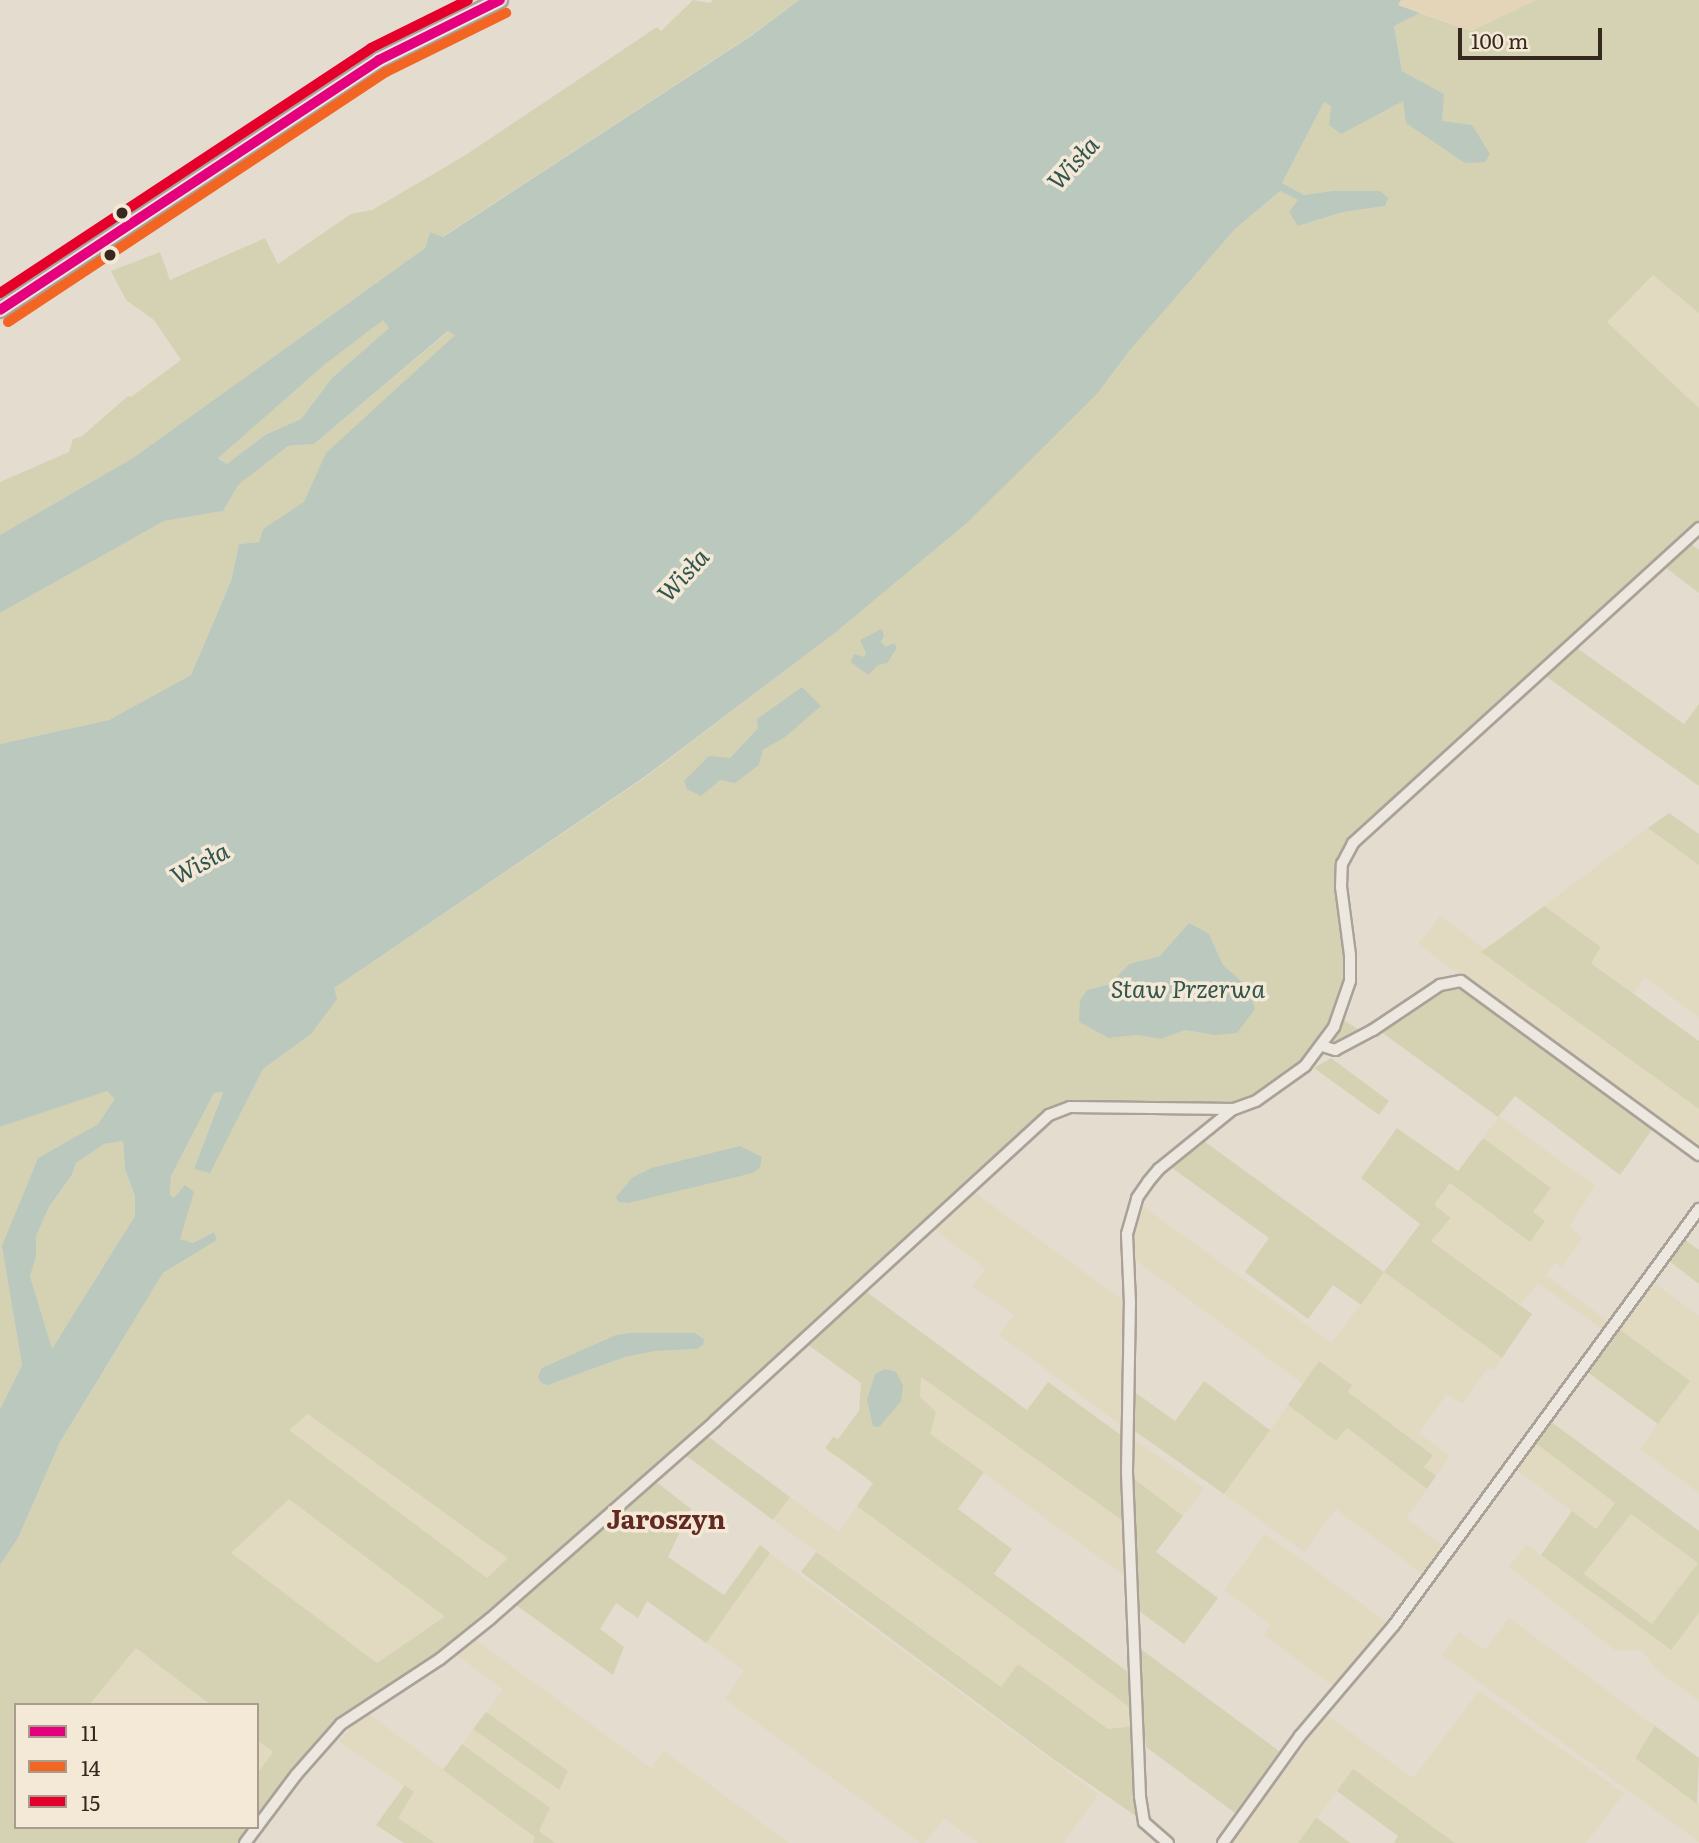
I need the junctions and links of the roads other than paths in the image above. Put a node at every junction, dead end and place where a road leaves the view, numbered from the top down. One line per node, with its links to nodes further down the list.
1 (500, 0): 2 (main road)
2 (0, 310)
3 (1699, 528): 4 (street)
4 (1322, 1046): 5 (street); 6 (street)
5 (1234, 1109): 8 (street); 9 (street)
6 (1699, 1155)
7 (1699, 1209): 10 (street)
8 (259, 1824)
9 (1168, 1843)
10 (1223, 1843)

